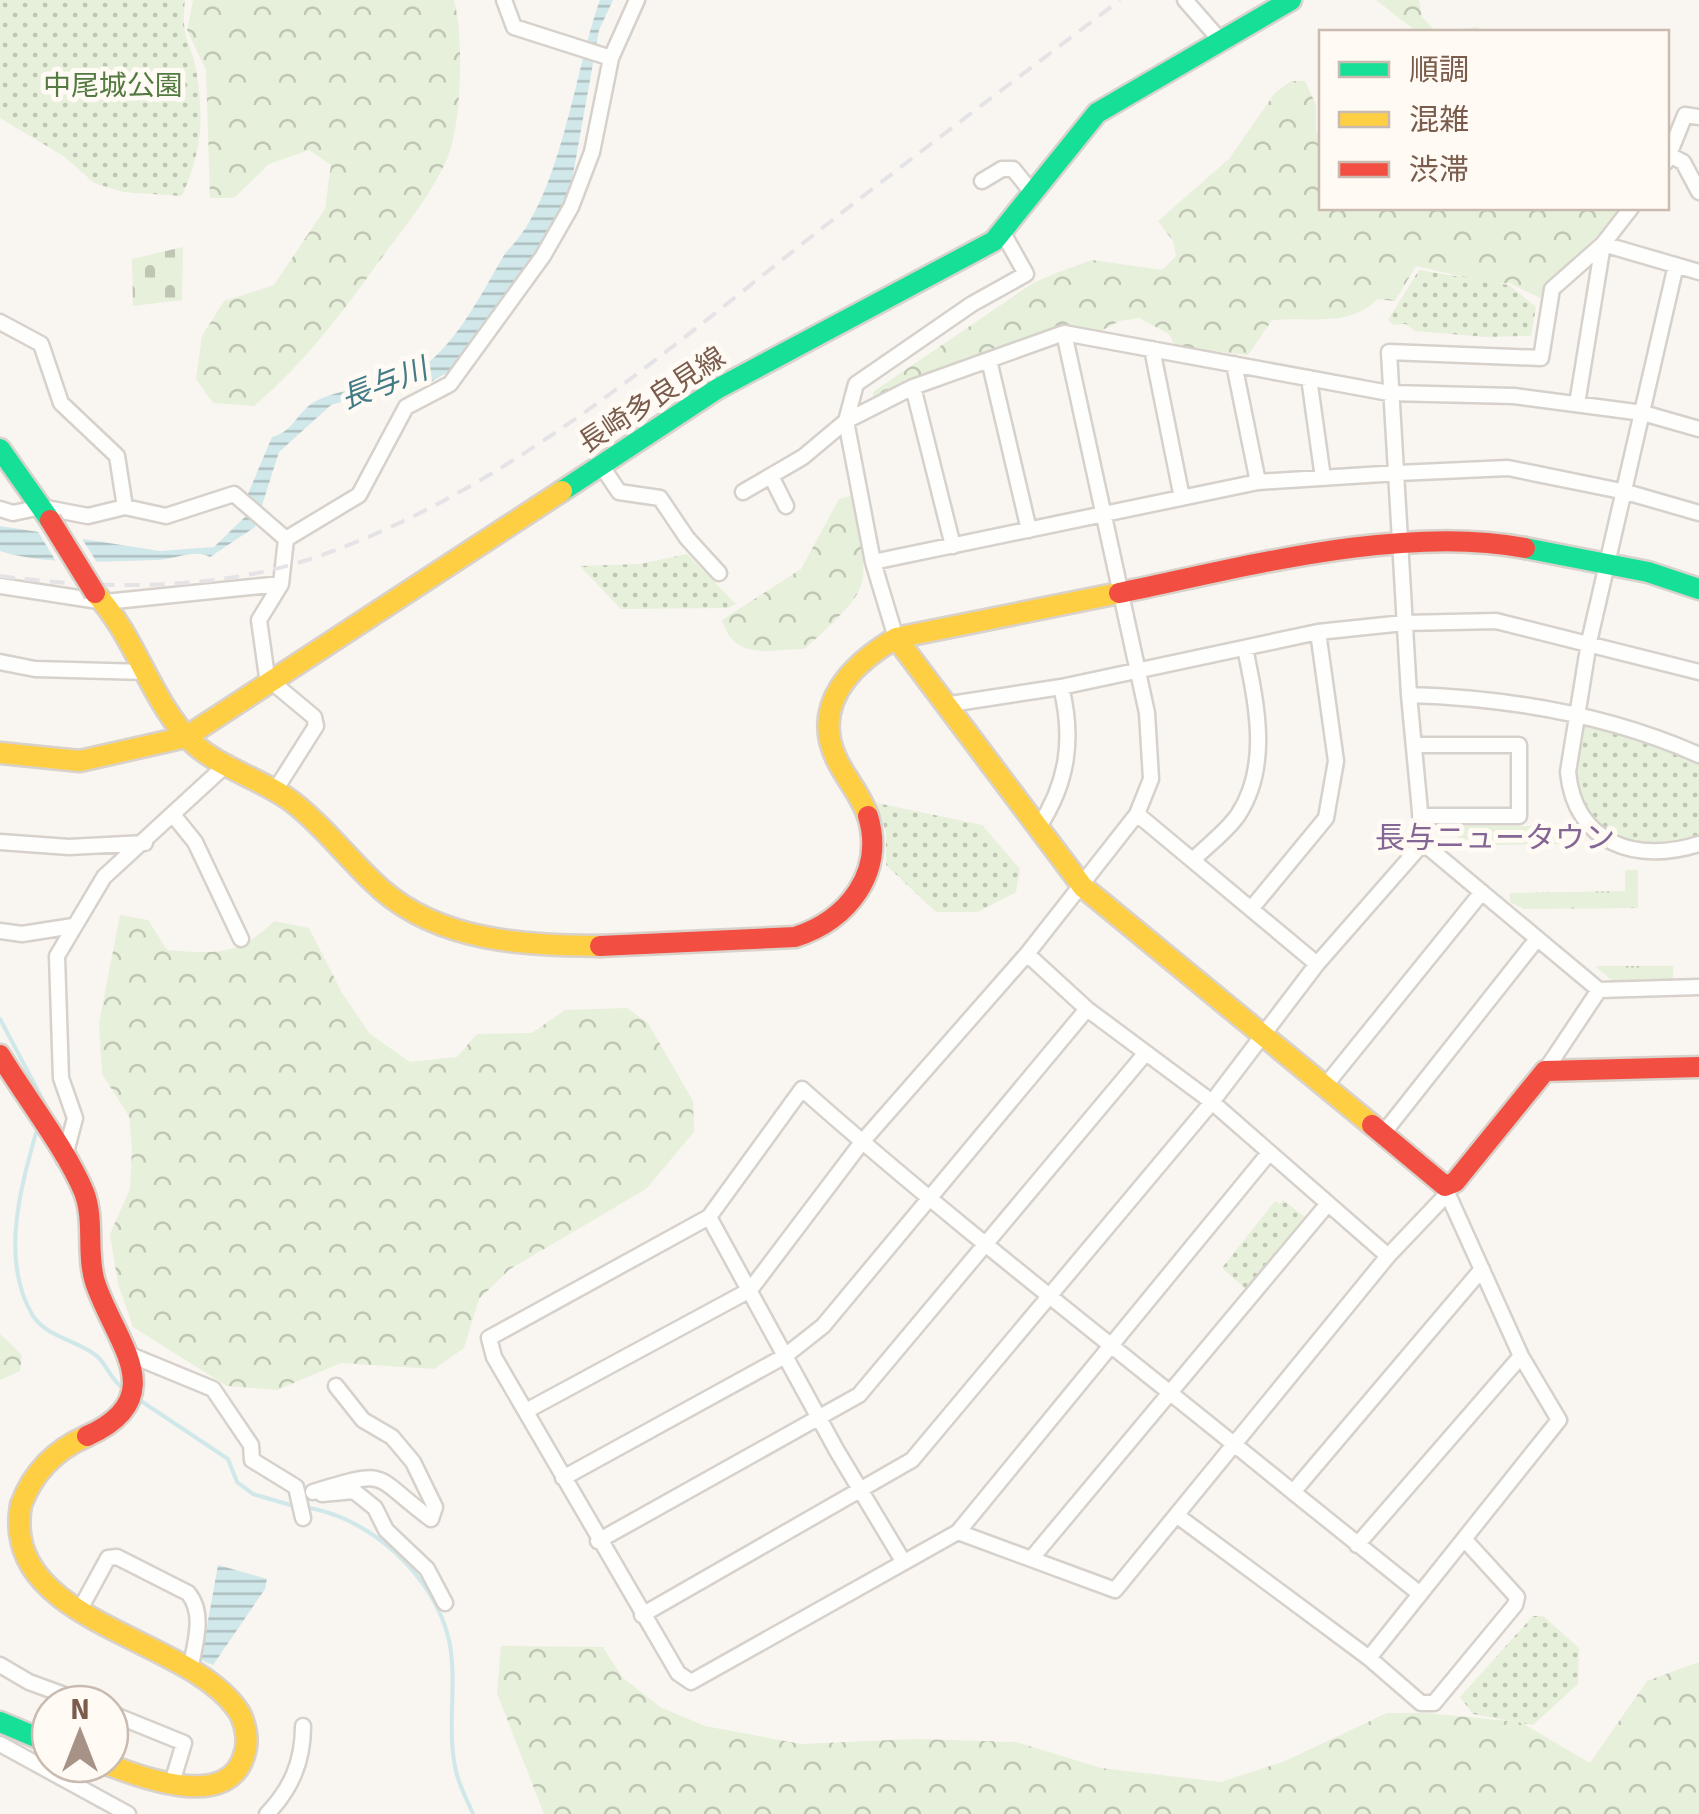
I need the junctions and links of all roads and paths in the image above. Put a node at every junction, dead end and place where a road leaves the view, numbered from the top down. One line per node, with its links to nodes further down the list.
1 (504, 0): 6 (street)
2 (638, 0): 6 (street)
3 (1185, 0): 5 (street)
4 (1291, 0): 5 (street, 長崎多良見線)
5 (1220, 40): 11 (street, 長崎多良見線)
6 (609, 58): 45 (street)
7 (1699, 117): 8 (street)
8 (1669, 159): 10 (street)
9 (982, 181): 11 (street)
10 (1699, 192)
11 (1034, 195): 13 (street, 長崎多良見線)
12 (1629, 210): 14 (street)
13 (1003, 233): 27 (street); 30 (street, 長崎多良見線)
14 (1603, 244): 15 (street); 24 (street); 25 (street)
15 (1676, 265): 16 (street); 26 (street)
16 (1699, 272)
17 (0, 322): 39 (street)
18 (1064, 332): 19 (street); 20 (street); 43 (street)
19 (1152, 349): 21 (street); 37 (street)
20 (989, 360): 23 (street); 44 (street)
21 (1234, 364): 22 (street); 34 (street)
22 (1309, 378): 24 (street); 33 (street)
23 (913, 387): 27 (street); 47 (street)
24 (1389, 393): 25 (street); 31 (street)
25 (1577, 404): 26 (street)
26 (1643, 413): 28 (street); 36 (street)
27 (846, 421): 32 (street); 48 (street)
28 (1699, 429)
29 (0, 449): 42 (street)
30 (601, 465): 50 (street); 65 (street, 長崎多良見線)
31 (1398, 473): 33 (street); 36 (street); 46 (street)
32 (771, 476): 35 (street); 38 (street)
33 (1322, 478): 34 (street)
34 (1258, 482): 37 (street)
35 (743, 492)
36 (1626, 492): 41 (street); 49 (street)
37 (1182, 498): 43 (street)
38 (786, 506)
39 (125, 507): 42 (street); 45 (street)
40 (0, 508): 42 (street)
41 (1699, 513)
42 (46, 514): 55 (street, bridge)
43 (1103, 515): 44 (street); 54 (street)
44 (1029, 530): 47 (street)
45 (286, 540): 51 (street)
46 (1400, 544): 49 (street); 54 (street); 56 (street)
47 (953, 546): 48 (street)
48 (873, 562): 58 (street)
49 (1607, 564): 53 (street); 59 (street)
50 (719, 572)
51 (282, 584): 55 (street); 65 (street)
52 (0, 586): 55 (street)
53 (1699, 589)
54 (1118, 595): 58 (street); 62 (street)
55 (100, 598): 63 (street)
56 (1404, 623): 57 (street); 59 (street); 67 (street)
57 (1318, 632): 60 (street); 87 (street)
58 (896, 638): 68 (street); 75 (street)
59 (1589, 642): 64 (street); 69 (street)
60 (1244, 648): 62 (street); 84 (street)
61 (0, 662): 63 (street)
62 (1135, 668): 66 (street); 76 (street)
63 (145, 672): 70 (street)
64 (1699, 672)
65 (270, 683): 70 (street, 長崎多良見線); 75 (street)
66 (1061, 686): 68 (street); 79 (street)
67 (1409, 695): 69 (street); 71 (street)
68 (944, 705): 79 (street)
69 (1576, 714): 73 (street); 83 (street)
70 (186, 737): 72 (street, 長崎多良見線); 74 (street)
71 (1414, 745): 78 (street); 78 (street)
72 (0, 753)
73 (1699, 755)
74 (228, 763): 75 (street); 77 (street)
75 (276, 789)
76 (1137, 814): 84 (street); 85 (street)
77 (174, 816): 81 (street); 91 (street)
78 (1420, 816): 82 (street)
79 (1038, 828): 85 (street)
80 (0, 842): 81 (street)
81 (146, 843): 88 (street)
82 (1423, 843): 86 (street); 93 (street)
83 (1699, 844)
84 (1194, 859): 87 (street)
85 (1083, 887): 92 (street); 97 (street)
86 (1482, 892): 90 (street); 102 (street)
87 (1251, 909): 93 (street)
88 (73, 926): 89 (street); 108 (street)
89 (0, 931)
90 (1537, 938): 95 (street); 105 (street)
91 (241, 939)
92 (1027, 954): 96 (street); 106 (street)
93 (1317, 964): 97 (street)
94 (1699, 987): 95 (street)
95 (1599, 990): 101 (street)
96 (1087, 1009): 99 (street); 110 (street)
97 (1262, 1035): 102 (street); 104 (street)
98 (0, 1055): 103 (street)
99 (1144, 1055): 104 (street); 113 (street)
100 (1699, 1067): 101 (street)
101 (1544, 1071): 109 (street)
102 (1325, 1086): 105 (street)
103 (7, 1089): 108 (street)
104 (1212, 1102): 107 (street); 117 (street)
105 (1382, 1134): 109 (street)
106 (862, 1142): 110 (street); 112 (street); 116 (street)
107 (1269, 1153): 111 (street); 118 (street)
108 (64, 1160): 119 (street)
109 (1446, 1190): 114 (street); 115 (street)
110 (933, 1197): 113 (street); 120 (street)
111 (1326, 1206): 114 (street); 123 (street)
112 (709, 1217): 116 (street); 124 (street)
113 (984, 1245): 117 (street); 125 (street)
114 (1388, 1256): 126 (street)
115 (1482, 1269): 121 (street); 130 (street)
116 (750, 1290): 120 (street); 124 (street)
117 (1050, 1295): 118 (street); 128 (street)
118 (1110, 1344): 123 (street); 133 (street)
119 (133, 1356): 129 (street); 141 (street)
120 (785, 1356): 125 (street); 127 (street)
121 (1521, 1356): 134 (street); 136 (street)
122 (336, 1386): 129 (street)
123 (1169, 1391): 126 (street); 137 (street)
124 (526, 1410): 127 (street)
125 (822, 1419): 128 (street); 135 (street)
126 (1235, 1445): 130 (street); 131 (street)
127 (563, 1478): 135 (street)
128 (859, 1490): 138 (street); 142 (street)
129 (302, 1492): 132 (street); 140 (street)
130 (1293, 1492): 136 (street)
131 (1178, 1516): 137 (street); 143 (street)
132 (303, 1517)
133 (958, 1532): 137 (street); 138 (street)
134 (1465, 1540): 139 (street); 143 (street)
135 (598, 1541): 142 (street)
136 (1357, 1545): 139 (street)
137 (1031, 1558)
138 (904, 1561): 142 (street)
139 (1420, 1594): 143 (street)
140 (445, 1603)
141 (78, 1613): 145 (street); 145 (street)
142 (642, 1615)
143 (1368, 1658)
144 (0, 1665): 146 (street)
145 (190, 1672): 153 (street)
146 (34, 1684)
147 (130, 1721): 153 (street)
148 (0, 1722): 150 (street)
149 (303, 1726): 155 (street)
150 (30, 1735)
151 (0, 1744): 154 (street)
152 (130, 1772): 153 (street)
153 (171, 1786)
154 (128, 1814)
155 (267, 1814)

